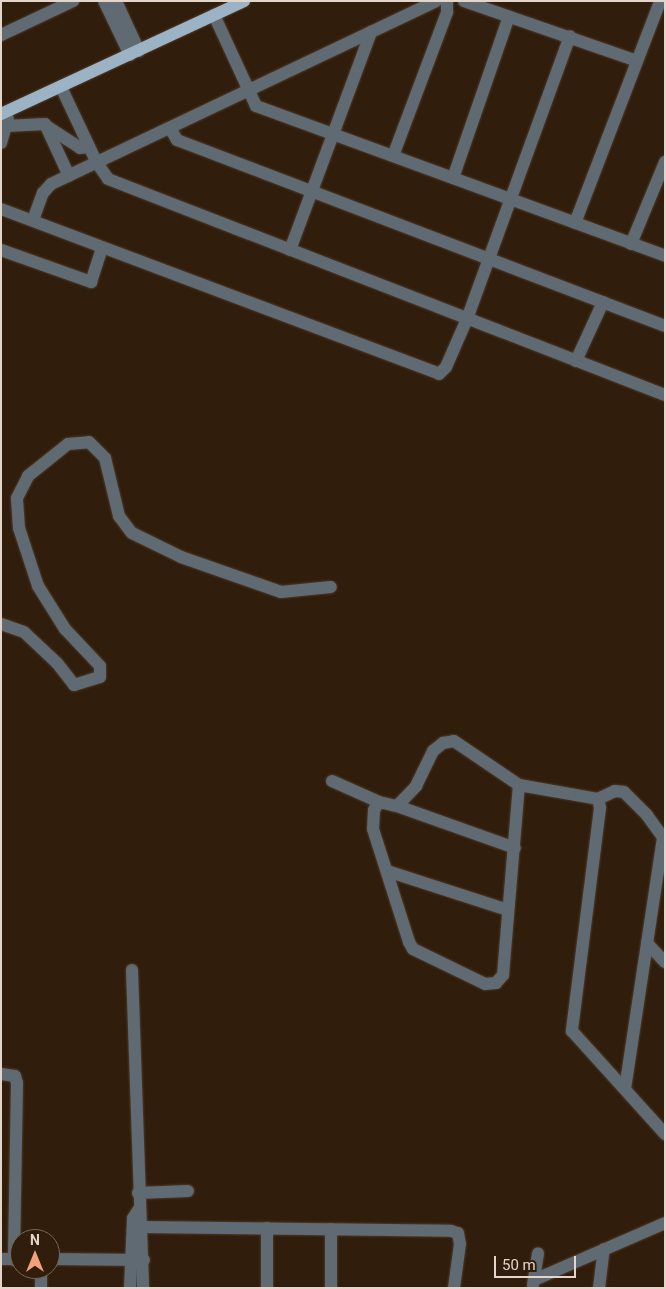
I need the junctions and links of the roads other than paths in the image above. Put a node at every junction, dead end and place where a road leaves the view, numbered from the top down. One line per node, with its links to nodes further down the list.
1 (73, 1): 12 (street)
2 (104, 1): 14 (street)
3 (116, 1): 14 (street)
4 (244, 1): 9 (main road)
5 (436, 1): 11 (street)
6 (447, 1): 24 (street)
7 (464, 1): 10 (street)
8 (660, 1): 15 (street)
9 (214, 15): 14 (main road); 17 (street)
10 (509, 16): 13 (street); 28 (street)
11 (371, 32): 17 (street); 21 (street)
12 (1, 35)
13 (570, 36): 15 (street); 30 (street)
14 (135, 52): 16 (main road)
15 (637, 61): 33 (street)
16 (61, 87): 18 (main road); 23 (street)
17 (249, 90): 20 (street); 21 (street)
18 (6, 117): 19 (street); 22 (street)
19 (48, 127): 23 (street); 27 (street)
20 (170, 128): 26 (street); 29 (street)
21 (334, 134): 24 (street); 29 (street)
22 (1, 143)
23 (89, 146): 26 (street)
24 (392, 156): 28 (street)
25 (665, 162): 34 (street)
26 (97, 163): 27 (street); 37 (street)
27 (69, 176): 32 (street)
28 (453, 178): 30 (street)
29 (312, 192): 37 (street); 39 (street)
30 (511, 199): 33 (street); 39 (street)
31 (1, 209): 32 (street)
32 (33, 220): 35 (street)
33 (575, 223): 34 (street)
34 (631, 244): 38 (street)
35 (102, 248): 36 (street); 41 (street)
36 (1, 250)
37 (290, 250): 41 (street)
38 (665, 256)
39 (488, 260): 40 (street); 41 (street)
40 (603, 302): 42 (street); 43 (street)
41 (467, 319): 43 (street)
42 (665, 326)
43 (576, 361): 44 (street)
44 (665, 395)
45 (330, 587): 46 (street)
46 (1, 624)
47 (332, 781): 50 (street)
48 (519, 785): 49 (street); 51 (street); 53 (street)
49 (598, 799): 52 (street); 60 (street)
50 (379, 802): 51 (street); 54 (street)
51 (398, 806): 53 (street)
52 (664, 839): 56 (street)
53 (516, 848): 55 (street)
54 (387, 871): 55 (street); 55 (street)
55 (508, 910)
56 (647, 942): 57 (street); 60 (street)
57 (665, 962)
58 (132, 970): 63 (street)
59 (1, 1074): 68 (street)
60 (625, 1090): 61 (street)
61 (665, 1134)
62 (188, 1191): 63 (street)
63 (138, 1193): 64 (street)
64 (139, 1209): 66 (street); 73 (street)
65 (665, 1223): 70 (street)
66 (142, 1227): 67 (street); 73 (street)
67 (268, 1228): 69 (street); 77 (street)
68 (13, 1229)
69 (331, 1229): 78 (street); 79 (street)
70 (604, 1249): 74 (street); 80 (street)
71 (538, 1253): 74 (street)
72 (60, 1259): 73 (street)
73 (138, 1260): 75 (street); 76 (street)
74 (533, 1284)
75 (130, 1288)
76 (144, 1288)
77 (267, 1288)
78 (331, 1288)
79 (454, 1288)
80 (599, 1288)

